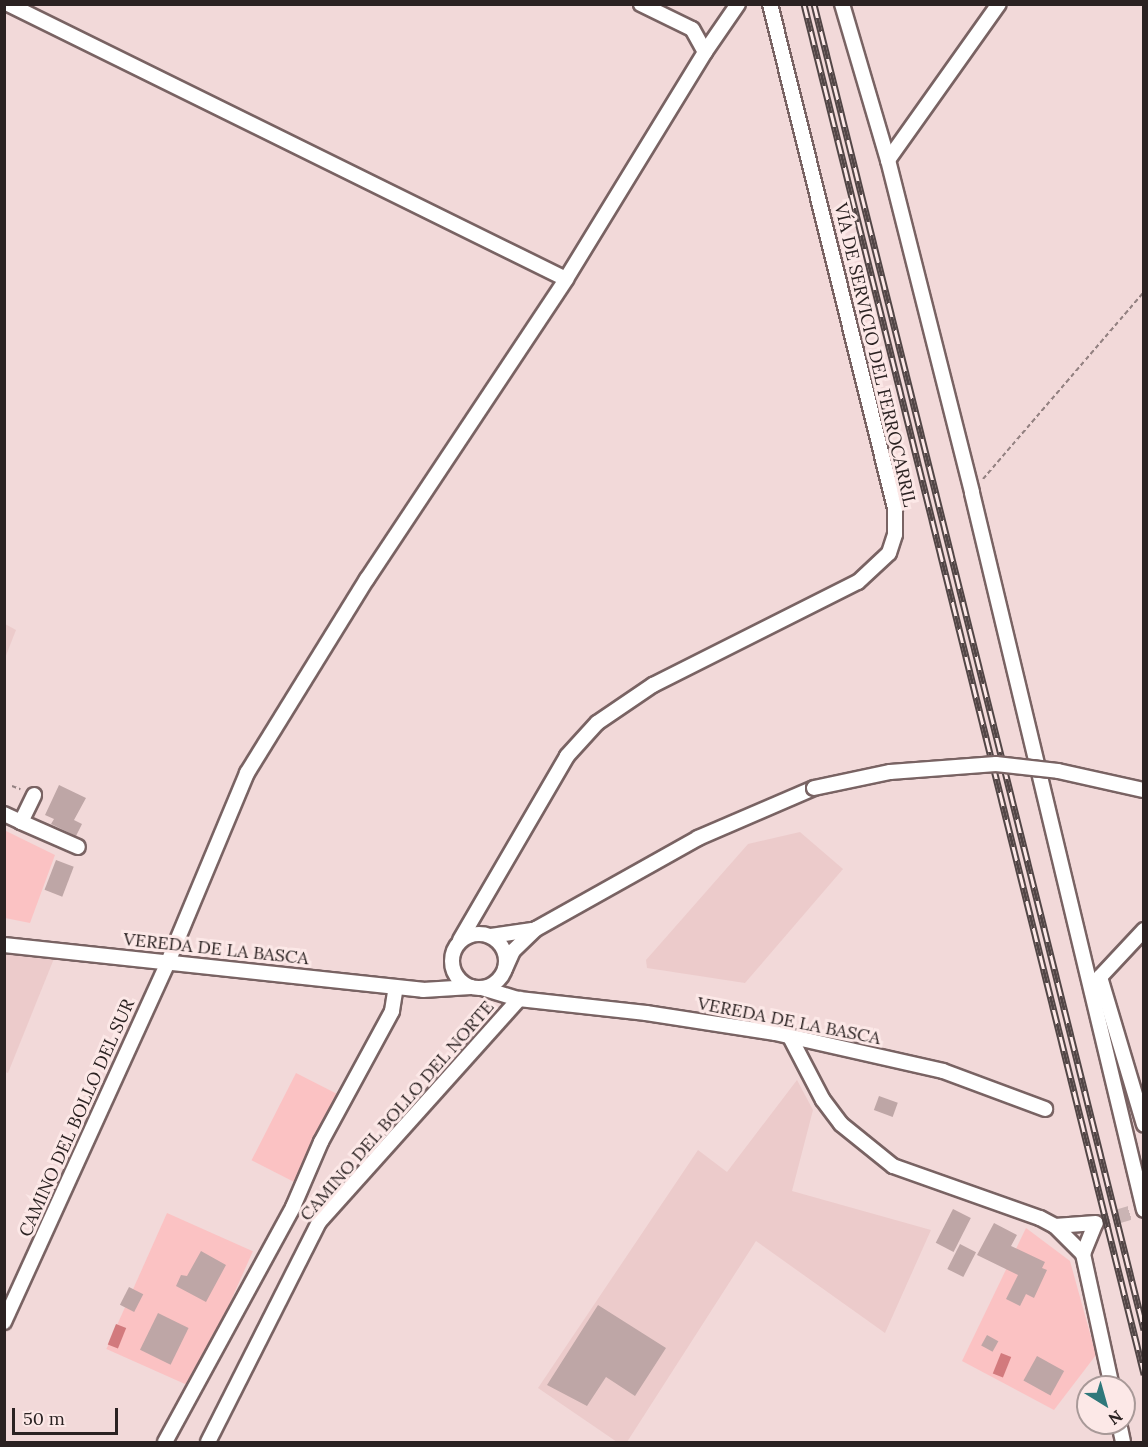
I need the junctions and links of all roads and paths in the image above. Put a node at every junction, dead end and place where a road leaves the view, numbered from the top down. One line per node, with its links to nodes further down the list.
1 (8, 4): 9 (street)
2 (641, 4): 7 (street)
3 (738, 4): 7 (street, CAMINO DEL BOLLO DEL SUR)
4 (770, 4): 17 (street, VÍA DE SERVICIO DEL FERROCARRIL)
5 (842, 4): 8 (street)
6 (999, 4): 8 (street)
7 (705, 52): 9 (street, CAMINO DEL BOLLO DEL SUR)
8 (888, 160): 11 (street)
9 (566, 279): 24 (street, CAMINO DEL BOLLO DEL SUR)
10 (1143, 292): 11 (path)
11 (972, 493): 33 (street)
12 (1143, 790): 18 (street, bridge)
13 (34, 795): 15 (street)
14 (4, 814): 15 (street)
15 (21, 822): 16 (street)
16 (78, 848)
17 (480, 910): 20 (street); 21 (street, VÍA DE SERVICIO DEL FERROCARRIL)
18 (536, 929): 20 (street); 25 (street)
19 (1143, 930): 32 (street)
20 (490, 936): 21 (street); 25 (street)
21 (460, 940): 23 (street)
22 (4, 945): 24 (street, VEREDA DE LA BASCA)
23 (451, 961): 27 (street); 28 (street)
24 (168, 962): 26 (street, VEREDA DE LA BASCA); 36 (street, CAMINO DEL BOLLO DEL SUR)
25 (503, 973): 27 (street); 29 (street)
26 (396, 987): 28 (street, VEREDA DE LA BASCA); 38 (street)
27 (477, 988): 28 (street, VEREDA DE LA BASCA); 29 (street, VEREDA DE LA BASCA)
28 (423, 990)
29 (519, 999): 30 (street, VEREDA DE LA BASCA); 39 (street, CAMINO DEL BOLLO DEL NORTE)
30 (790, 1037): 31 (street, VEREDA DE LA BASCA); 34 (street)
31 (1046, 1109)
32 (1143, 1125)
33 (1143, 1209)
34 (1055, 1226): 35 (street); 35 (street)
35 (1083, 1254): 37 (street)
36 (4, 1322)
37 (1109, 1375)
38 (165, 1443)
39 (208, 1443)

